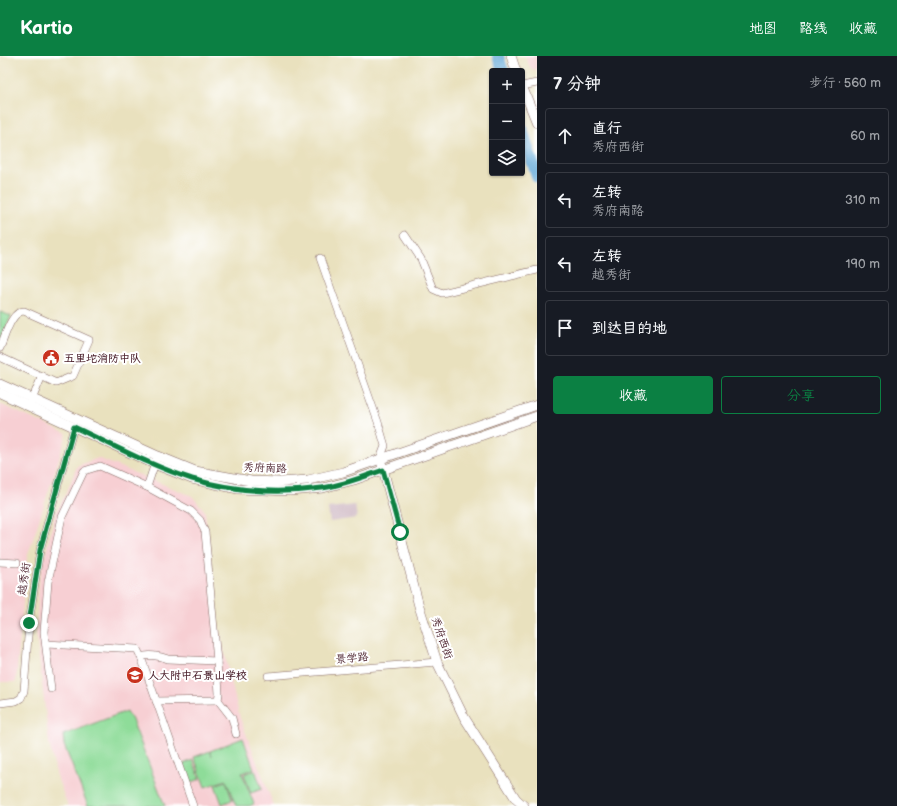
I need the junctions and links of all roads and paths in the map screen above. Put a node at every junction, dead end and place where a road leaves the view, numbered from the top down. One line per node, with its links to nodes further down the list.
1 (511, 56): 2 (street)
2 (515, 68)
3 (537, 83): 4 (street)
4 (525, 85)
5 (525, 94): 6 (street)
6 (537, 124)
7 (405, 235): 9 (street)
8 (320, 258): 19 (street)
9 (536, 270)
10 (0, 348): 12 (street)
11 (0, 357): 12 (street)
12 (42, 376): 15 (street)
13 (0, 384): 15 (street, 秀府南路)
14 (0, 393): 15 (street, 秀府南路)
15 (30, 402): 18 (street, 秀府南路); 20 (street, 秀府南路)
16 (537, 405): 19 (street, 秀府南路)
17 (537, 416): 21 (street, 秀府南路)
18 (74, 427): 20 (street, 秀府南路); 33 (street, 越秀街)
19 (380, 459): 20 (street, 秀府南路); 21 (street, 秀府西街)
20 (156, 460): 21 (street, 秀府南路); 22 (street)
21 (383, 470): 28 (street, 秀府西街)
22 (147, 487): 25 (street); 27 (street)
23 (0, 562): 24 (street)
24 (17, 563)
25 (46, 644): 26 (street); 30 (street)
26 (141, 657): 27 (street); 32 (street)
27 (217, 661): 31 (street)
28 (437, 662): 29 (street, 景学路); 36 (street, 秀府西街)
29 (268, 676)
30 (51, 688)
31 (218, 700): 32 (street); 34 (street)
32 (156, 701): 35 (street)
33 (0, 703)
34 (236, 734)
35 (193, 806)
36 (524, 806)

